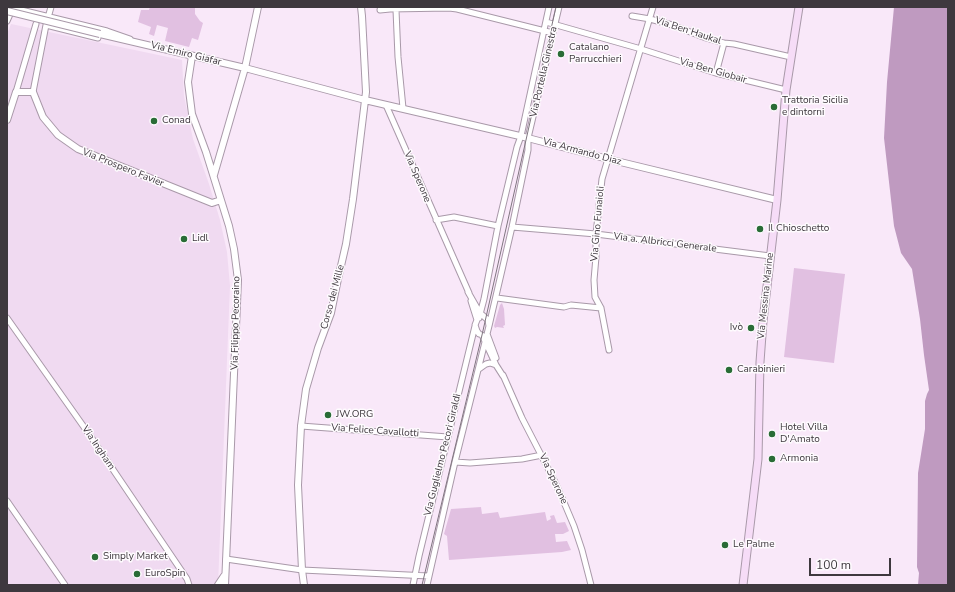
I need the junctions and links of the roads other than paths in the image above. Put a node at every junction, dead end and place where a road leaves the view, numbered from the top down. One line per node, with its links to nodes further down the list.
1 (51, 7): 12 (street)
2 (258, 7): 28 (street)
3 (361, 7): 33 (street, Corso dei Mille)
4 (549, 7): 16 (street, Via Portella Ginestra)
5 (559, 7): 18 (street, Via Portella Ginestra)
6 (653, 7): 14 (street, Via Gino Funaioli)
7 (799, 7): 27 (main road, Via Messina Marine)
8 (11, 8): 12 (street); 15 (street); 22 (street, Via Emiro Giafar, bridge)
9 (457, 8): 11 (street); 20 (street)
10 (380, 10): 11 (street)
11 (396, 10): 35 (street)
12 (48, 16): 19 (street); 24 (street)
13 (632, 16): 14 (street, Via Ben Haukal)
14 (650, 19): 23 (street, Via Ben Haukal); 25 (street, Via Gino Funaioli)
15 (7, 21)
16 (546, 22): 18 (street, Via Ben Giobair); 20 (street, Via Portella Ginestra)
17 (36, 24): 31 (street)
18 (555, 24): 21 (street, Via Portella Ginestra); 25 (street, Via Ben Giobair)
19 (46, 25): 22 (street); 32 (street)
20 (544, 31): 21 (street); 37 (street, Via Portella Ginestra)
21 (553, 33): 38 (street, Via Portella Ginestra)
22 (99, 36): 24 (street, Via Emiro Giafar)
23 (724, 43): 27 (street, Via Ben Haukal); 29 (street)
24 (144, 44): 26 (street, Via Emiro Giafar)
25 (641, 49): 29 (street, Via Ben Giobair); 41 (street, Via Gino Funaioli)
26 (192, 56): 28 (street, Via Emiro Giafar); 39 (street, Via Filippo Pecoraino)
27 (791, 56): 30 (main road, Via Messina Marine)
28 (245, 68): 33 (street, Via Emiro Giafar); 40 (street)
29 (716, 73): 30 (street, Via Ben Giobair)
30 (786, 90): 44 (main road, Via Messina Marine)
31 (16, 92): 32 (street); 36 (street)
32 (33, 92): 43 (street, Via Prospero Favier)
33 (365, 100): 34 (street, Via Emiro Giafar); 63 (street, Corso dei Mille)
34 (386, 105): 35 (street, Via Armando Diaz); 45 (street, Via Sperone)
35 (402, 108): 37 (street, Via Armando Diaz)
36 (7, 120)
37 (521, 136): 38 (street, Via Armando Diaz); 46 (street, Via Guglielmo Pecori Giraldi)
38 (528, 138): 41 (street, Via Armando Diaz); 47 (street)
39 (206, 152): 40 (street); 42 (street, Via Filippo Pecoraino)
40 (219, 158): 42 (street)
41 (608, 159): 44 (street, Via Armando Diaz); 48 (street, Via Gino Funaioli)
42 (214, 175): 43 (street, Via Filippo Pecoraino)
43 (221, 200): 68 (street, Via Filippo Pecoraino)
44 (777, 200): 49 (main road, Via Messina Marine)
45 (436, 220): 46 (street); 50 (street, Via Sperone)
46 (498, 226): 52 (street, Via Guglielmo Pecori Giraldi)
47 (512, 227): 48 (street, Via a. Albricci Generale); 51 (street)
48 (596, 234): 49 (street, Via a. Albricci Generale); 54 (street, Via Gino Funaioli)
49 (770, 256): 83 (main road, Via Messina Marine)
50 (468, 292): 53 (street); 56 (street)
51 (497, 298): 54 (street); 57 (street)
52 (484, 299): 53 (street); 56 (street, Via Guglielmo Pecori Giraldi)
53 (474, 300): 56 (street)
54 (601, 308): 59 (street, Via Gino Funaioli)
55 (7, 318): 73 (street, Via Ingham)
56 (479, 318): 57 (street); 57 (street); 64 (street, Via Guglielmo Pecori Giraldi)
57 (487, 332): 58 (street); 62 (street)
58 (486, 342): 60 (street); 61 (street, Via Guglielmo Pecori Giraldi)
59 (609, 350)
60 (496, 365): 61 (street); 62 (street)
61 (479, 370): 66 (street, Via Guglielmo Pecori Giraldi)
62 (504, 376): 65 (street, Via Sperone)
63 (301, 426): 64 (street, Via Felice Cavallotti); 69 (street, Corso dei Mille)
64 (448, 436): 71 (street, Via Guglielmo Pecori Giraldi)
65 (542, 455): 66 (street); 82 (street, Via Sperone)
66 (456, 462): 72 (street, Via Guglielmo Pecori Giraldi)
67 (7, 500): 74 (street)
68 (226, 559): 69 (street); 70 (street, Via Filippo Pecoraino)
69 (302, 570): 71 (street); 79 (street, Corso dei Mille)
70 (225, 574): 77 (street); 78 (street, Via Filippo Pecoraino)
71 (415, 575): 72 (street); 80 (street, Via Guglielmo Pecori Giraldi)
72 (428, 576): 81 (street, Via Guglielmo Pecori Giraldi)
73 (187, 579): 75 (street); 76 (street)
74 (65, 585)
75 (189, 585)
76 (194, 585)
77 (218, 585)
78 (225, 585)
79 (304, 585)
80 (413, 585)
81 (427, 585)
82 (591, 585)
83 (743, 585)

